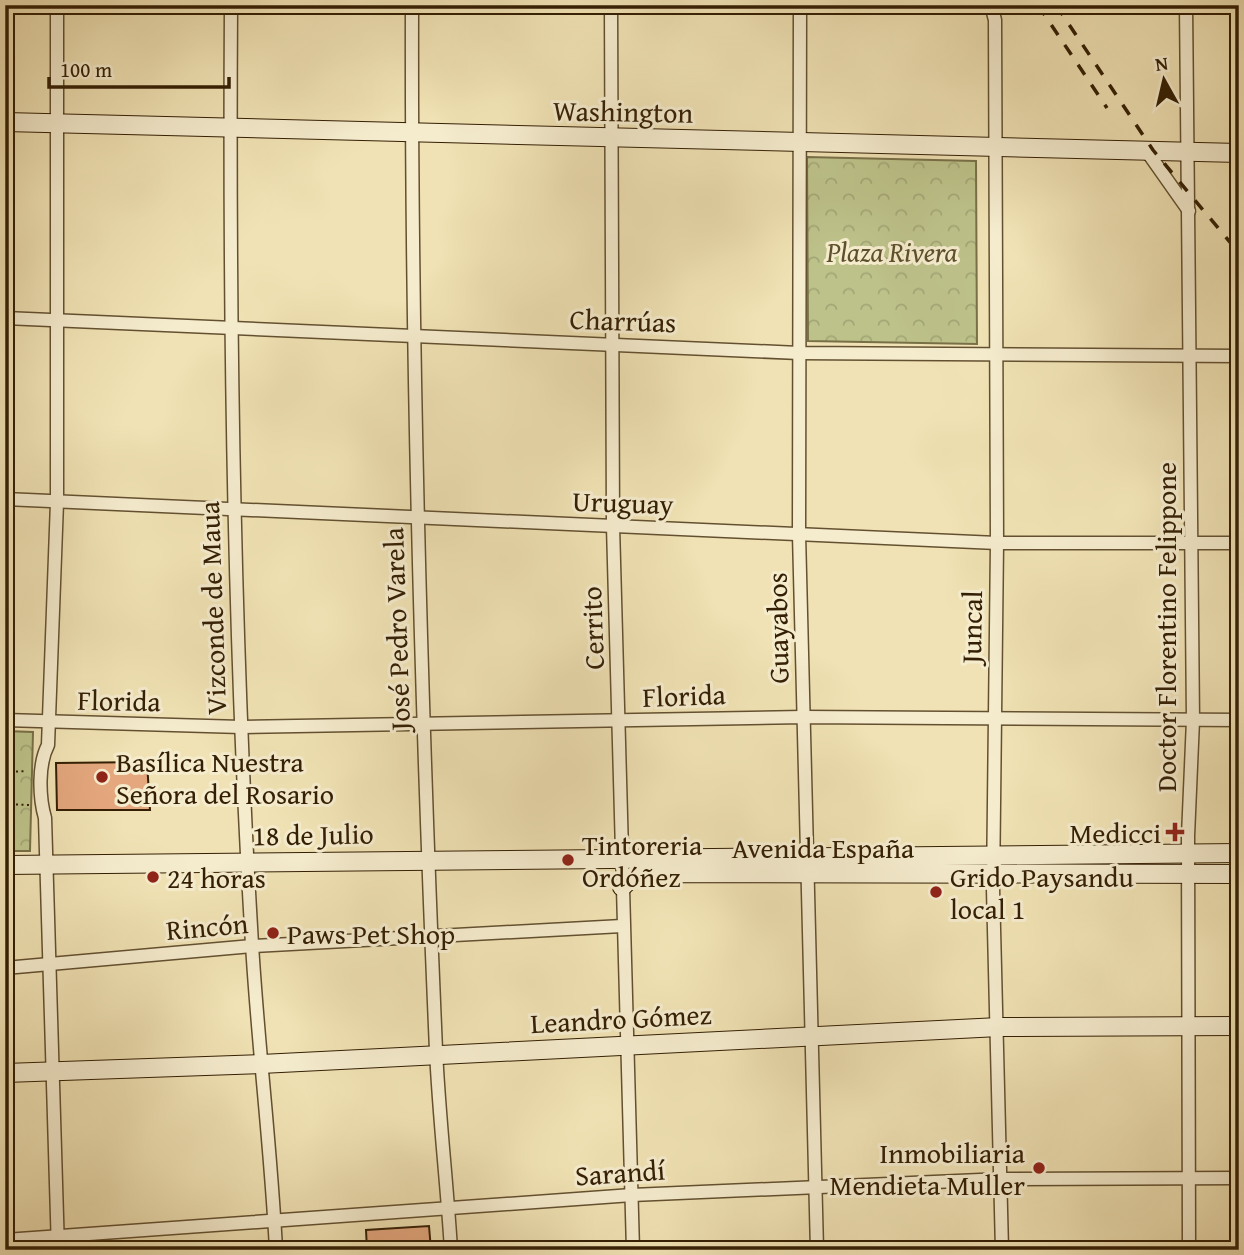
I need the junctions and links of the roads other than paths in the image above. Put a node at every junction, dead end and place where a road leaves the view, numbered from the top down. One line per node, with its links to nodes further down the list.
1 (57, 5): 9 (street)
2 (231, 5): 10 (street, Vizconde de Maua)
3 (412, 5): 11 (street, José Pedro Varela)
4 (611, 5): 12 (street, Cerrito)
5 (800, 5): 13 (street, Guayabos)
6 (991, 5): 14 (street, Juncal)
7 (1186, 5): 16 (street, Doctor Florentino Felippone)
8 (5, 122): 9 (street, Washington)
9 (57, 124): 10 (street, Washington); 20 (street)
10 (230, 128): 11 (street, Washington); 21 (street, Vizconde de Maua)
11 (412, 133): 12 (street, Washington); 22 (street, José Pedro Varela)
12 (612, 137): 13 (street, Washington); 23 (street, Cerrito)
13 (801, 142): 14 (street, Washington); 24 (street, Guayabos)
14 (995, 147): 15 (street, Washington); 25 (street, Juncal)
15 (1146, 150): 16 (street, Washington); 18 (street)
16 (1190, 151): 17 (street, Washington); 18 (street, Doctor Florentino Felippone)
17 (1239, 153)
18 (1189, 211): 26 (street, Doctor Florentino Felippone)
19 (5, 318): 20 (street, Charrúas)
20 (59, 320): 21 (street, Charrúas); 29 (street)
21 (230, 328): 22 (street, Charrúas); 30 (street, Vizconde de Maua)
22 (413, 336): 23 (street, Charrúas); 31 (street, José Pedro Varela)
23 (612, 344): 24 (street, Charrúas); 32 (street, Cerrito)
24 (799, 353): 25 (street, Charrúas); 33 (street, Guayabos)
25 (997, 355): 26 (street, Charrúas); 34 (street, Juncal)
26 (1189, 356): 27 (street, Charrúas); 35 (street, Doctor Florentino Felippone)
27 (1239, 356)
28 (5, 499): 29 (street, Uruguay)
29 (57, 502): 30 (street, Uruguay); 43 (street)
30 (233, 509): 31 (street, Uruguay); 45 (street, Vizconde de Maua)
31 (418, 518): 32 (street, Uruguay); 44 (street, José Pedro Varela)
32 (613, 526): 33 (street, Uruguay); 42 (street, Cerrito)
33 (799, 534): 34 (street, Uruguay); 37 (street, Guayabos)
34 (996, 543): 35 (street, Uruguay); 38 (street, Juncal)
35 (1191, 543): 36 (street, Uruguay); 40 (street, Doctor Florentino Felippone)
36 (1239, 543)
37 (803, 717): 38 (street, Florida); 42 (street, Florida); 54 (street, Guayabos)
38 (994, 718): 40 (street, Florida); 51 (street, Juncal)
39 (5, 720): 43 (street, Florida)
40 (1193, 720): 41 (street, Florida); 46 (street, Doctor Florentino Felippone)
41 (1239, 720)
42 (618, 722): 44 (street, Florida); 48 (street, Cerrito)
43 (48, 723): 45 (street, Florida); 53 (street)
44 (424, 723): 45 (street, Florida); 49 (street, José Pedro Varela)
45 (241, 727): 50 (street, Vizconde de Maua)
46 (1188, 853): 47 (street, Avenida España); 51 (street, Avenida España); 55 (street, Doctor Florentino Felippone)
47 (1239, 853)
48 (621, 858): 49 (street, 18 de Julio); 54 (street, Avenida España); 57 (street, Cerrito)
49 (428, 859): 50 (street, 18 de Julio); 59 (street, José Pedro Varela)
50 (247, 862): 53 (street, 18 de Julio); 60 (street, Vizconde de Maua)
51 (993, 864): 54 (street, Avenida España); 55 (street, Avenida España); 64 (street, Juncal)
52 (5, 865): 53 (street, 18 de Julio)
53 (45, 865): 61 (street)
54 (807, 866): 57 (street, Avenida España); 66 (street, Guayabos)
55 (1188, 874): 56 (street, Avenida España); 65 (street, Doctor Florentino Felippone)
56 (1239, 874)
57 (622, 887): 58 (street, Cerrito)
58 (622, 926): 59 (street, Rincón); 67 (street, Cerrito)
59 (432, 934): 60 (street, Rincón); 68 (street, José Pedro Varela)
60 (252, 946): 61 (street, Rincón); 69 (street, Vizconde de Maua)
61 (48, 964): 62 (street, Rincón); 71 (street)
62 (5, 968)
63 (1239, 1026): 65 (street, Leandro Gómez)
64 (999, 1027): 65 (street, Leandro Gómez); 66 (street, Leandro Gómez); 73 (street, Juncal)
65 (1190, 1027): 74 (street, Doctor Florentino Felippone)
66 (810, 1035): 67 (street, Leandro Gómez); 75 (street, Guayabos)
67 (628, 1045): 68 (street, Leandro Gómez); 76 (street, Cerrito)
68 (437, 1054): 69 (street, Leandro Gómez); 77 (street, José Pedro Varela)
69 (261, 1065): 71 (street, Leandro Gómez); 78 (street, Vizconde de Maua)
70 (5, 1073): 71 (street, Leandro Gómez)
71 (54, 1073): 79 (street)
72 (1239, 1178): 74 (street, Sarandí)
73 (1003, 1179): 74 (street, Sarandí); 75 (street, Sarandí); 86 (street, Juncal)
74 (1189, 1179): 87 (street, Doctor Florentino Felippone)
75 (815, 1187): 76 (street, Sarandí); 85 (street, Guayabos)
76 (632, 1195): 77 (street, Sarandí); 84 (street, Cerrito)
77 (449, 1209): 78 (street, Sarandí); 83 (street, José Pedro Varela)
78 (275, 1222): 79 (street, Sarandí); 82 (street, Vizconde de Maua)
79 (58, 1236): 80 (street, Sarandí); 81 (street)
80 (5, 1240)
81 (58, 1250)
82 (276, 1250)
83 (451, 1250)
84 (633, 1250)
85 (817, 1250)
86 (1002, 1250)
87 (1189, 1250)

